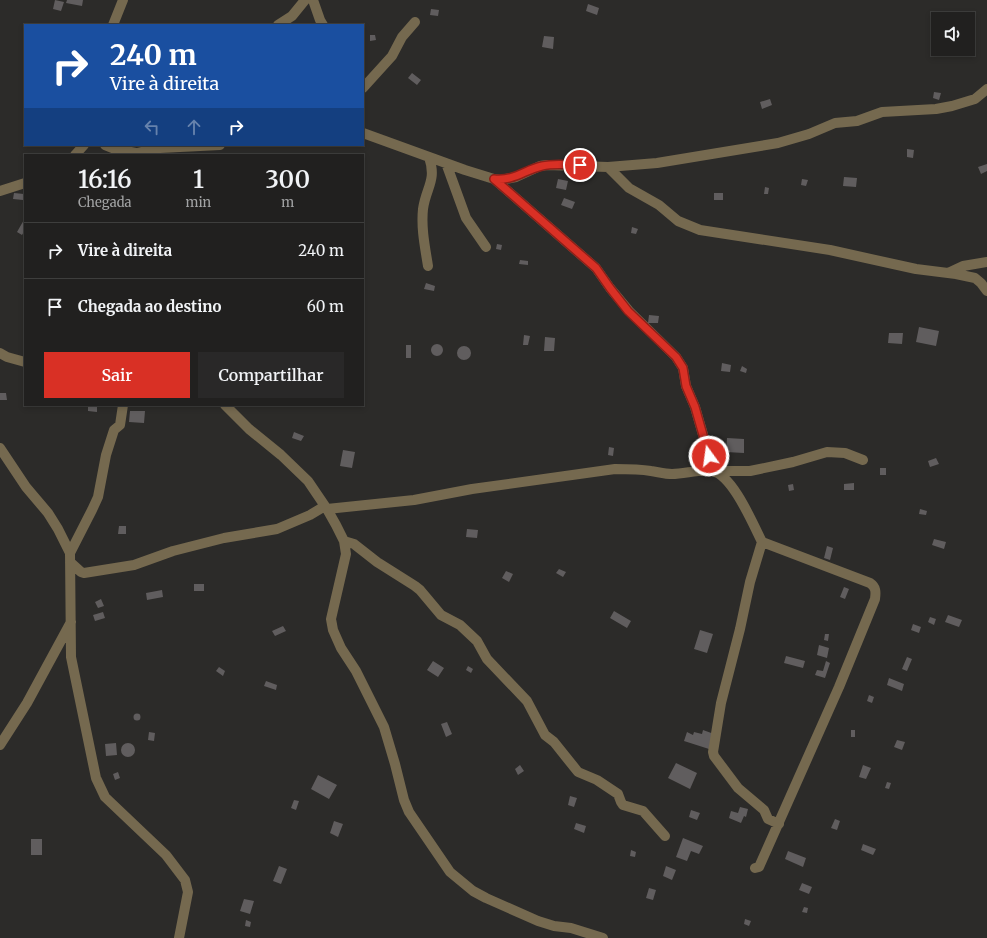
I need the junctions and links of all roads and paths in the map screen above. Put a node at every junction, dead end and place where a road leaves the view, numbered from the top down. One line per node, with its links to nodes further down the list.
1 (123, 0): 5 (street)
2 (305, 0): 6 (street)
3 (312, 0): 7 (street)
4 (415, 22): 8 (street)
5 (113, 24)
6 (280, 24)
7 (322, 24)
8 (364, 87)
9 (987, 89): 11 (street)
10 (987, 98): 11 (street)
11 (975, 99): 20 (street)
12 (364, 133): 18 (street)
13 (83, 146): 16 (street)
14 (108, 146): 17 (street)
15 (181, 146): 17 (street)
16 (76, 154)
17 (132, 154)
18 (429, 157): 19 (street); 26 (street)
19 (446, 163): 21 (street); 24 (street)
20 (608, 167): 21 (street); 27 (street)
21 (494, 179): 34 (street)
22 (24, 184): 23 (street)
23 (0, 191)
24 (486, 247)
25 (987, 262): 27 (street)
26 (428, 266)
27 (948, 273): 28 (street)
28 (987, 291)
29 (0, 353): 30 (street)
30 (24, 362)
31 (123, 406): 41 (street)
32 (226, 406): 38 (street)
33 (0, 448): 41 (street)
34 (710, 459): 36 (street); 37 (street)
35 (863, 460): 37 (street)
36 (702, 471): 37 (street); 38 (street)
37 (714, 471): 40 (street)
38 (326, 507): 39 (street); 41 (street)
39 (344, 541): 45 (street); 48 (street)
40 (762, 542): 44 (street); 44 (street)
41 (70, 558): 42 (street)
42 (71, 621): 43 (street); 47 (street)
43 (0, 745)
44 (779, 824): 46 (street)
45 (665, 836)
46 (755, 868)
47 (179, 938)
48 (603, 938)

